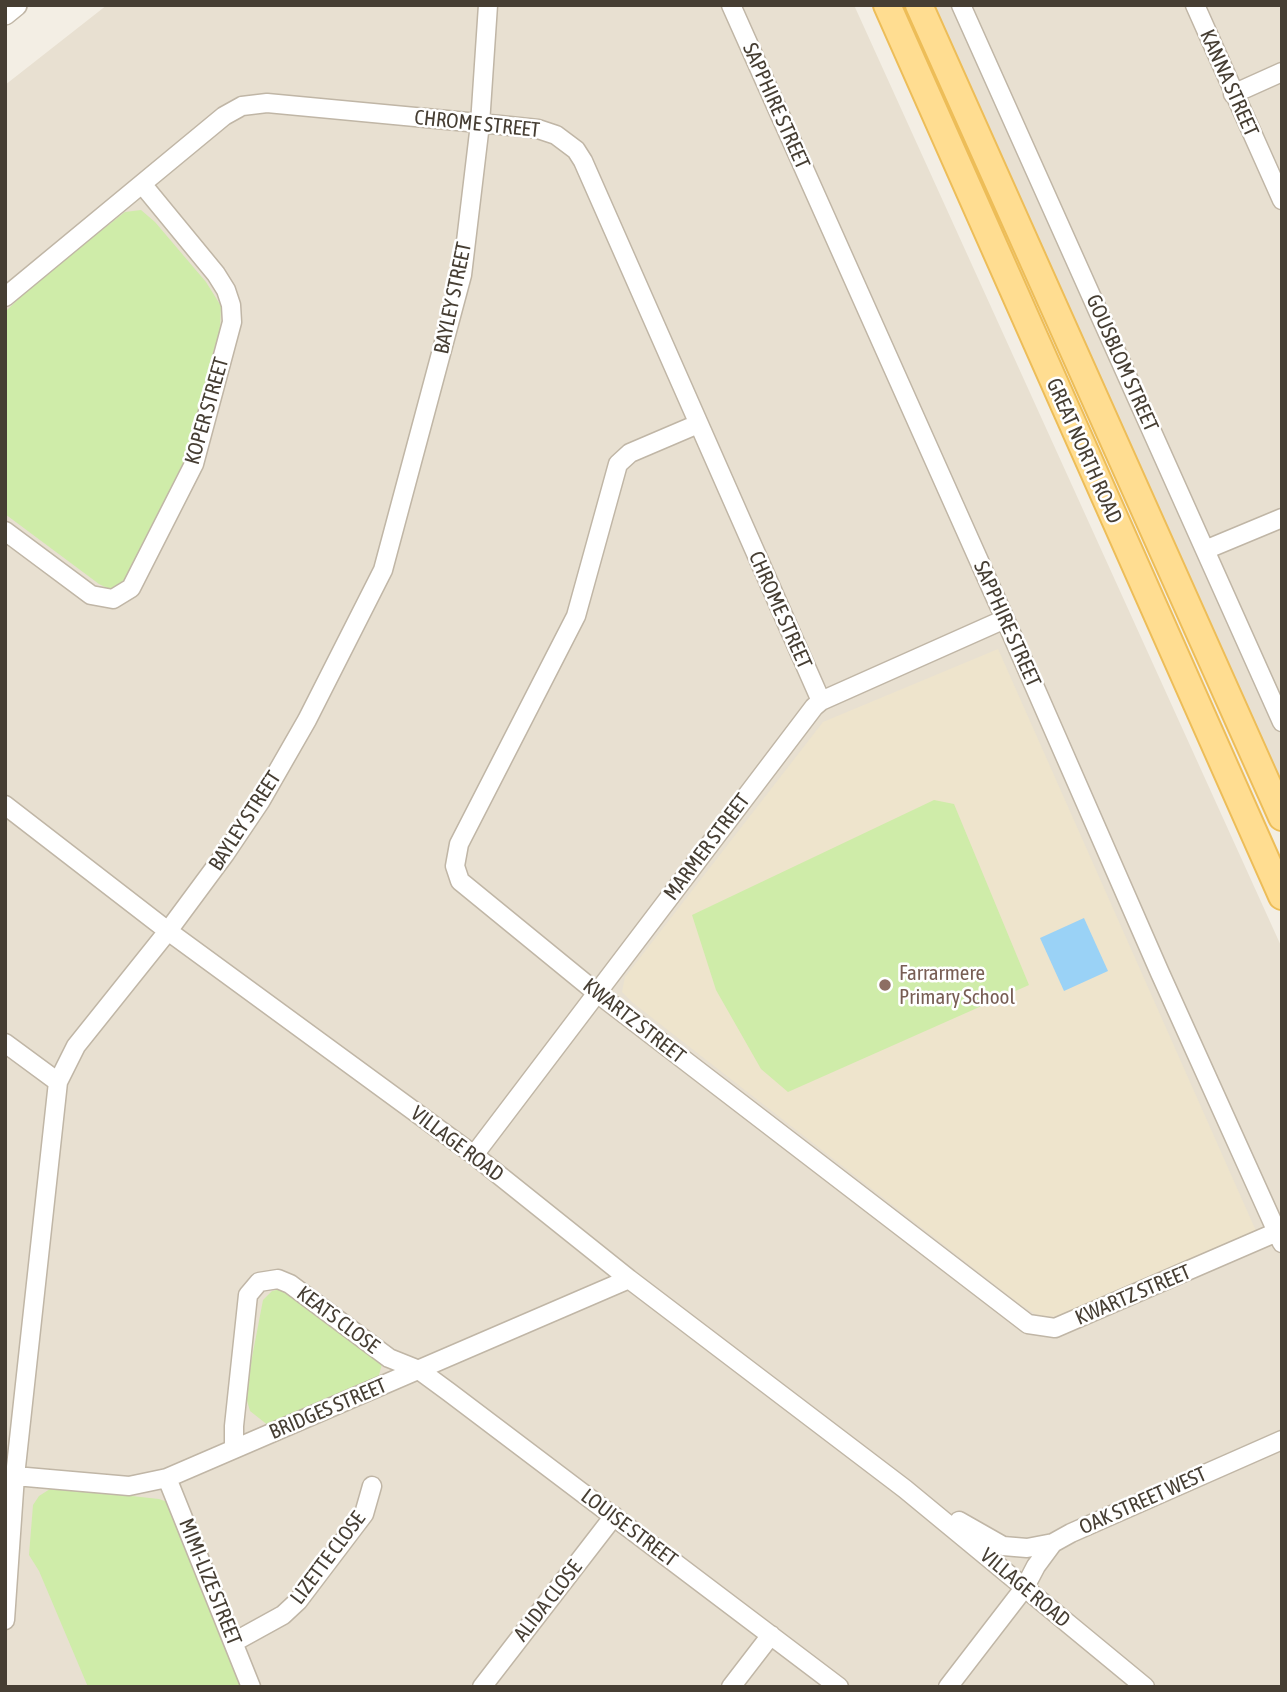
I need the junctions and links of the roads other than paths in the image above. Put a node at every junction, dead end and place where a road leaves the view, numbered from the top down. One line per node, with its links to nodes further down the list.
1 (16, 5): 8 (street)
2 (488, 5): 11 (street, BAYLEY STREET)
3 (731, 5): 21 (street, SAPPHIRE STREET)
4 (887, 5): 15 (main road, GREAT NORTH ROAD)
5 (919, 5): 14 (main road, GREAT NORTH ROAD)
6 (961, 5): 20 (street, GOUSBLOM STREET)
7 (1195, 5): 10 (street, KANNA STREET)
8 (5, 14)
9 (1282, 72): 10 (street)
10 (1233, 94): 13 (street, KANNA STREET)
11 (480, 124): 12 (street, CHROME STREET); 17 (street, CHROME STREET); 27 (street, BAYLEY STREET)
12 (142, 184): 16 (street, CHROME STREET); 19 (street, KOPER STREET)
13 (1282, 200)
14 (1020, 231): 15 (main road); 25 (main road, GREAT NORTH ROAD)
15 (993, 244): 26 (main road, GREAT NORTH ROAD)
16 (5, 296)
17 (698, 424): 22 (street, CHROME STREET); 28 (street, KWARTZ STREET)
18 (1282, 518): 20 (street)
19 (5, 531)
20 (1205, 550): 23 (street, GOUSBLOM STREET)
21 (1005, 619): 22 (street, MARMER STREET); 32 (street, SAPPHIRE STREET)
22 (821, 701): 28 (street, MARMER STREET)
23 (1282, 722)
24 (5, 805): 27 (street, VILLAGE ROAD)
25 (1282, 817)
26 (1282, 897)
27 (168, 931): 30 (street, BAYLEY STREET); 31 (street, VILLAGE ROAD)
28 (597, 993): 31 (street, MARMER STREET); 32 (street, KWARTZ STREET)
29 (5, 1043): 30 (street)
30 (58, 1082): 37 (street, BAYLEY STREET)
31 (474, 1155): 33 (street, VILLAGE ROAD)
32 (1279, 1237)
33 (629, 1279): 34 (street, BRIDGES STREET); 40 (street, VILLAGE ROAD)
34 (419, 1370): 36 (street, BRIDGES STREET); 36 (street, KEATS CLOSE); 41 (street, LOUISE STREET)
35 (1282, 1440): 42 (street, OAK STREET WEST)
36 (234, 1448): 38 (street, BRIDGES STREET)
37 (15, 1476): 38 (street, BRIDGES STREET); 44 (street, BAYLEY STREET)
38 (167, 1478): 46 (street, MIMI-LIZE STREET)
39 (372, 1486): 46 (street, LIZETTE CLOSE)
40 (905, 1489): 42 (street, VILLAGE ROAD); 43 (street, VILLAGE ROAD)
41 (614, 1516): 45 (street, LOUISE STREET); 48 (street, ALIDA CLOSE)
42 (1053, 1543): 43 (street, OAK STREET WEST)
43 (1025, 1587): 51 (street, OAK STREET WEST); 52 (street, VILLAGE ROAD)
44 (5, 1619)
45 (771, 1635): 49 (street); 50 (street, LOUISE STREET)
46 (234, 1642): 47 (street, MIMI-LIZE STREET)
47 (251, 1687)
48 (482, 1687)
49 (731, 1687)
50 (839, 1687)
51 (948, 1687)
52 (1146, 1687)

